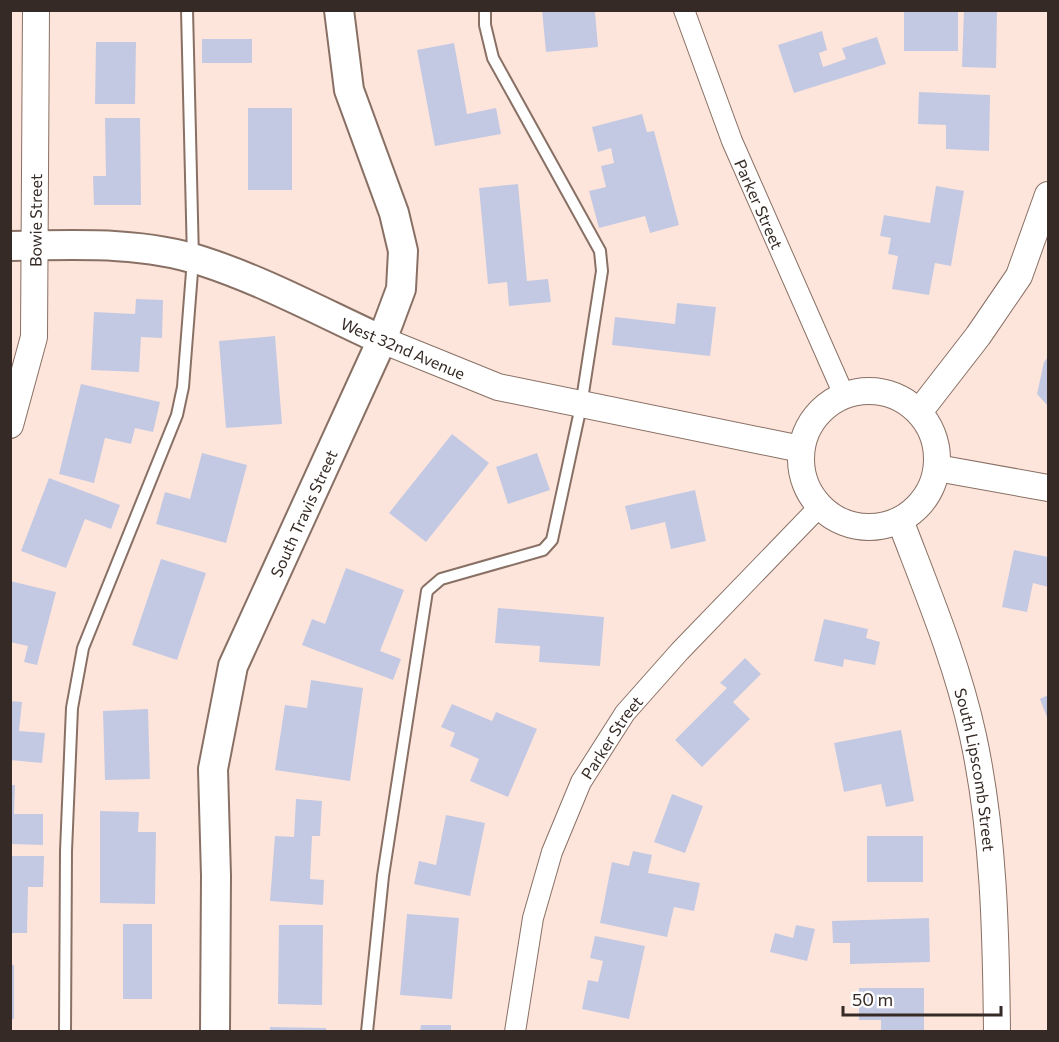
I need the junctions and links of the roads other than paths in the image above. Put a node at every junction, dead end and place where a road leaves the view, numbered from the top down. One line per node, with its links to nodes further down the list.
1 (36, 10): 7 (street, Bowie Street)
2 (187, 10): 8 (lane)
3 (339, 10): 9 (main road, South Travis Street)
4 (485, 10): 11 (lane)
5 (684, 10): 10 (street, Parker Street)
6 (1048, 195): 12 (street)
7 (23, 246): 8 (main road, West 32nd Avenue); 13 (street, Bowie Street)
8 (193, 259): 9 (main road, West 32nd Avenue); 19 (lane)
9 (382, 340): 11 (street, West 32nd Avenue); 20 (main road, South Travis Street)
10 (844, 395): 12 (street); 14 (street)
11 (581, 406): 14 (street, West 32nd Avenue); 21 (lane)
12 (919, 412): 15 (street)
13 (10, 425)
14 (801, 449): 17 (street)
15 (937, 468): 16 (street); 18 (street)
16 (1048, 488)
17 (820, 506): 18 (street); 22 (street, Parker Street)
18 (900, 520): 23 (street, South Lipscomb Street)
19 (65, 1032)
20 (214, 1032)
21 (367, 1032)
22 (514, 1032)
23 (997, 1032)

